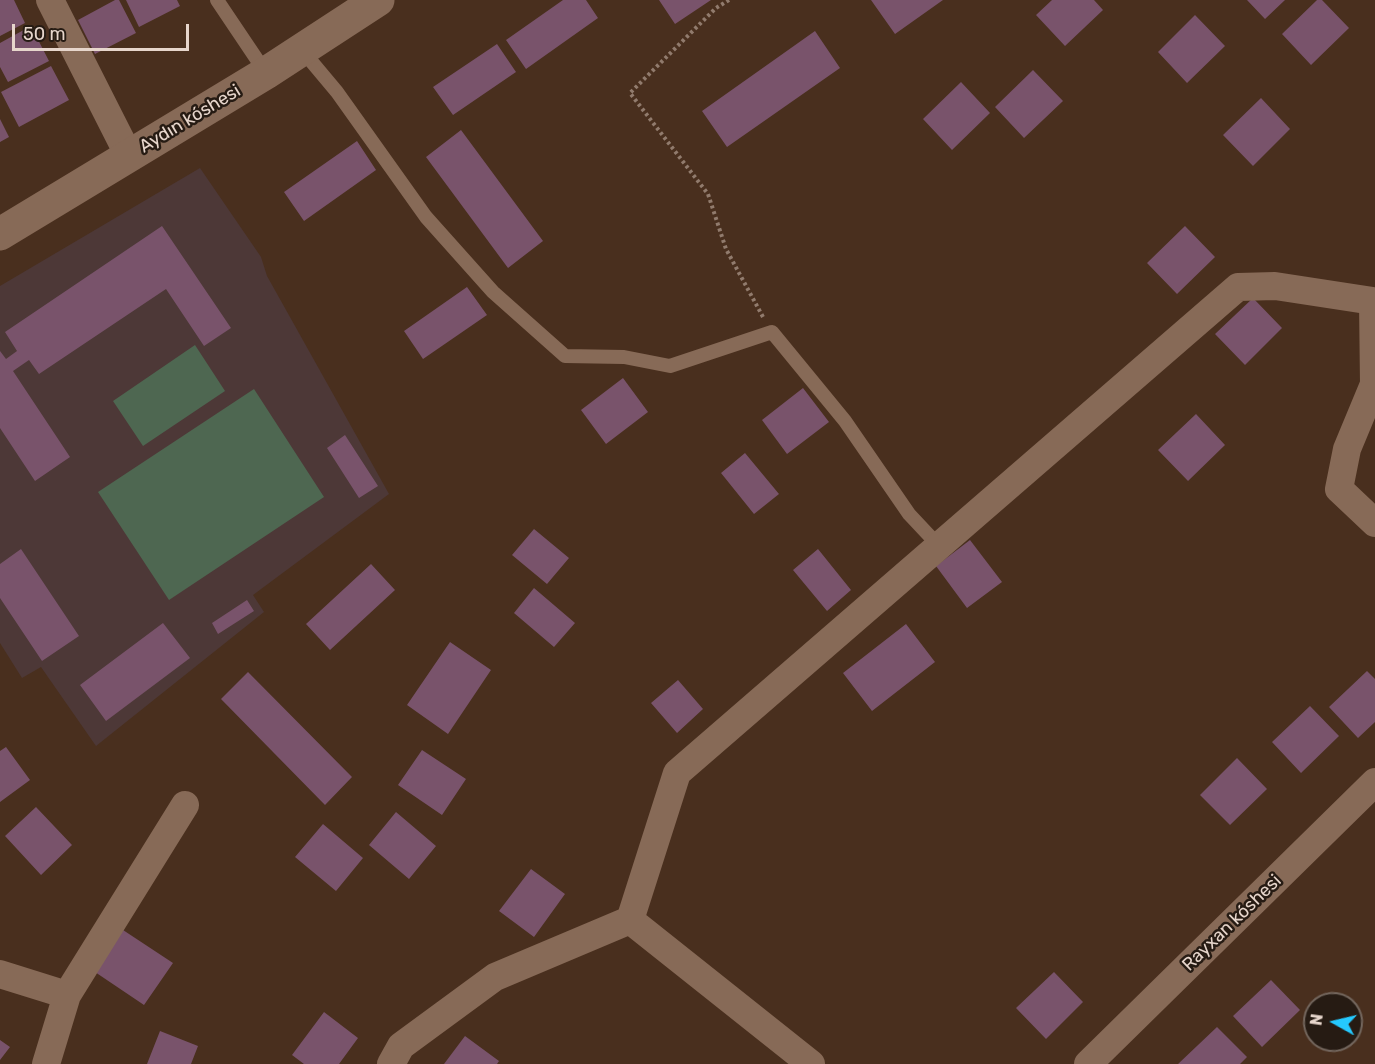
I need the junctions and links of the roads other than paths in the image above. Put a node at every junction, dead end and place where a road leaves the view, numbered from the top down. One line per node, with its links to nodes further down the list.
1 (50, 0): 6 (street)
2 (217, 0): 5 (lane)
3 (378, 0): 4 (street, Aydın kóshesi)
4 (302, 49): 5 (street, Aydın kóshesi); 10 (lane)
5 (266, 73): 6 (street, Aydın kóshesi)
6 (129, 156): 7 (street, Aydın kóshesi)
7 (0, 234)
8 (1374, 299): 9 (street); 10 (street)
9 (1375, 523)
10 (939, 546): 13 (street)
11 (1375, 782): 19 (street, Rayxan kóshesi)
12 (185, 805): 15 (street)
13 (630, 920): 17 (street); 18 (street)
14 (0, 974): 15 (street)
15 (67, 995): 16 (street)
16 (46, 1064)
17 (391, 1064)
18 (811, 1064)
19 (1088, 1064)

